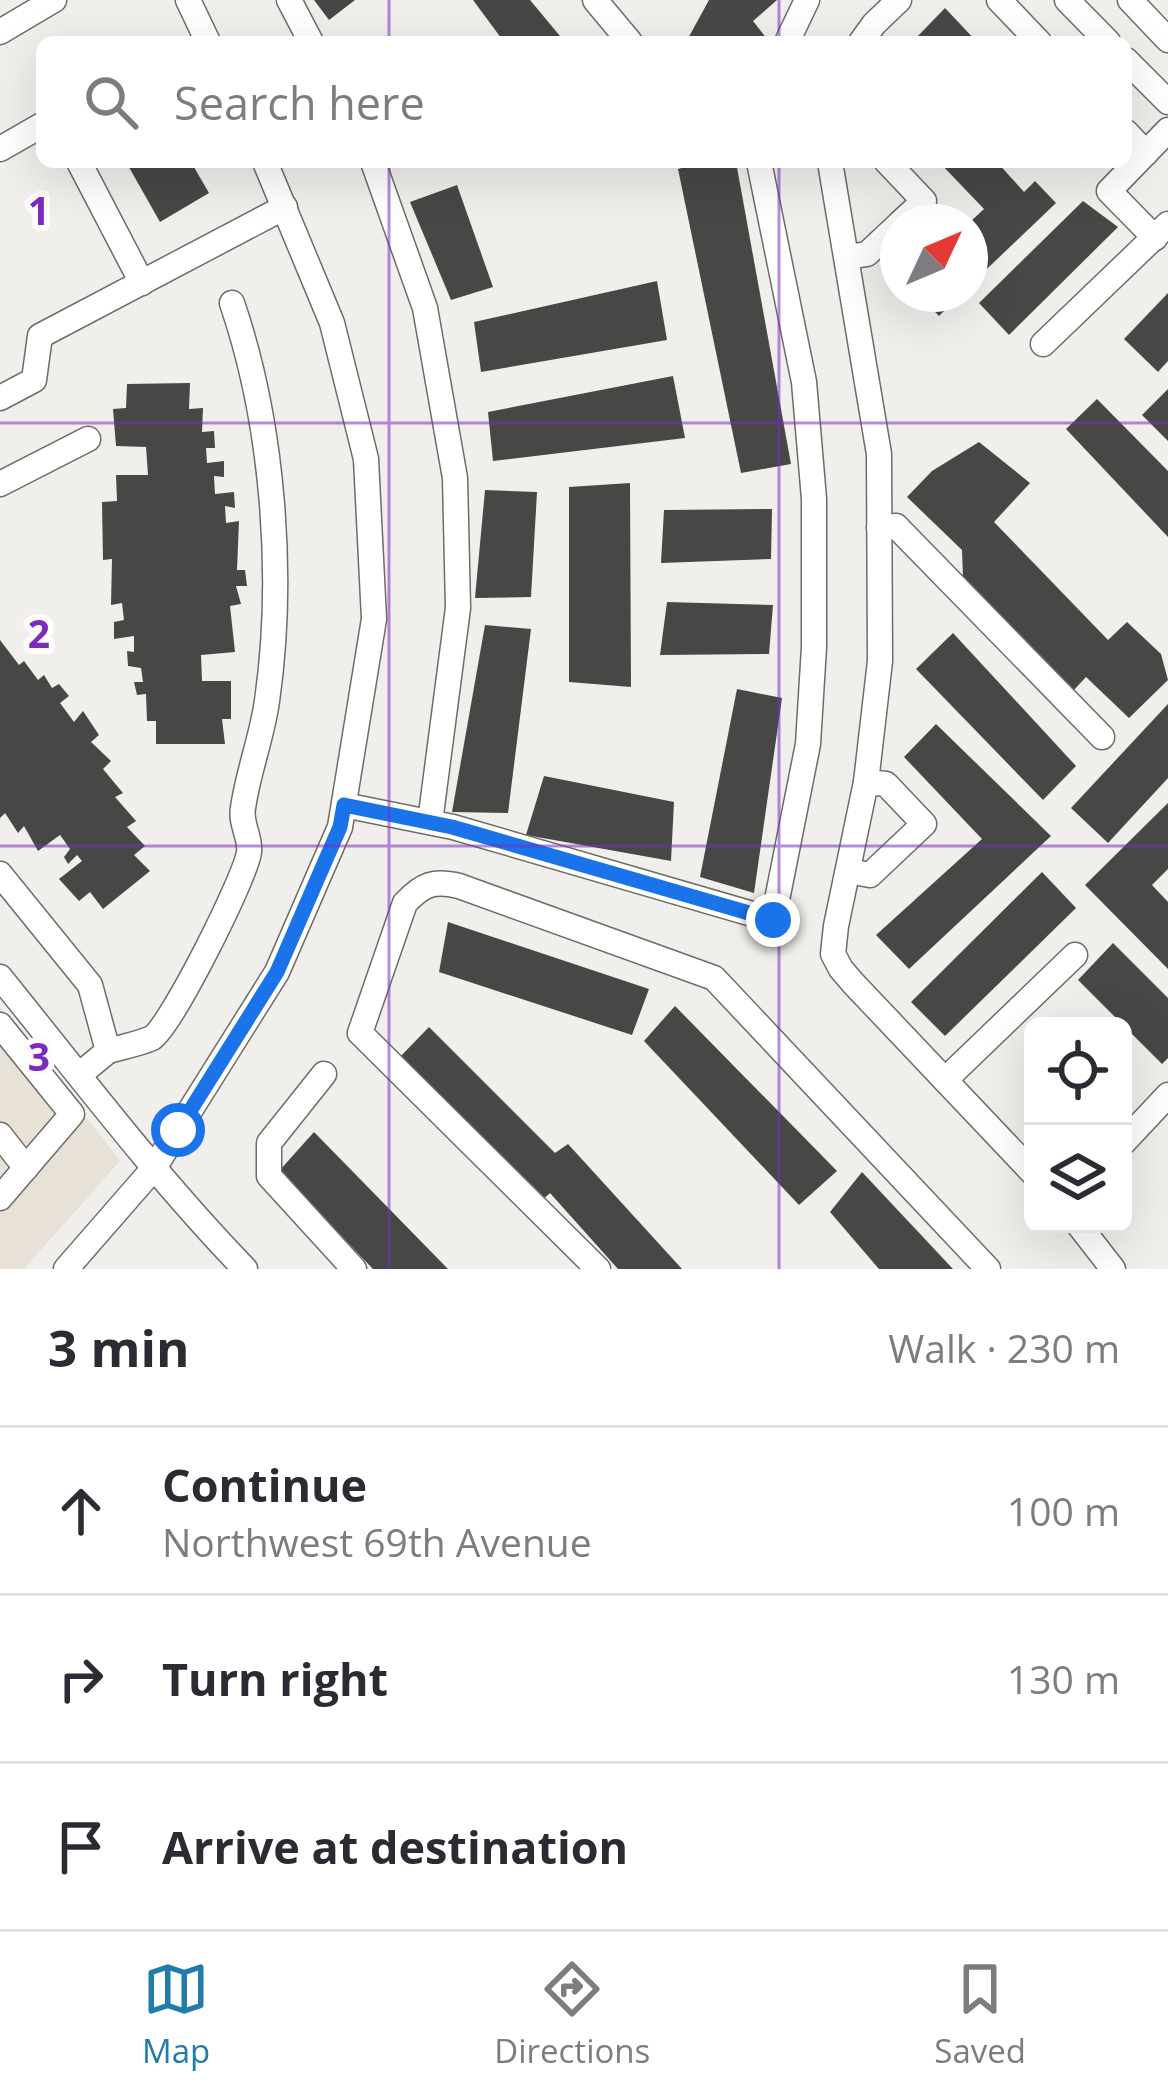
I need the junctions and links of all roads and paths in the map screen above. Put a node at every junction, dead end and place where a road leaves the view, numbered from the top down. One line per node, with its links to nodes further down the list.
1 (55, 0): 10 (street)
2 (188, 0): 11 (street)
3 (289, 0): 12 (street)
4 (595, 0): 13 (street)
5 (807, 0): 14 (street)
6 (898, 0): 15 (street)
7 (999, 0): 16 (street)
8 (1066, 0): 17 (street)
9 (1130, 0): 18 (street)
10 (0, 32)
11 (205, 36)
12 (308, 36)
13 (625, 36)
14 (790, 36)
15 (865, 36)
16 (1033, 36)
17 (1102, 36)
18 (1168, 40)
19 (1132, 66): 20 (street)
20 (1168, 102)
21 (36, 128): 24 (street)
22 (1168, 130): 25 (street)
23 (1132, 138): 25 (street)
24 (0, 149)
25 (1146, 153): 26 (street)
26 (1132, 167)
27 (82, 168): 39 (street)
28 (269, 168): 35 (street)
29 (375, 168): 49 (street)
30 (760, 168): 49 (street)
31 (831, 168): 38 (street)
32 (893, 168): 34 (street)
33 (1131, 168): 36 (street)
34 (920, 204)
35 (285, 207): 39 (street); 48 (street)
36 (1161, 231): 41 (street)
37 (880, 241): 38 (street)
38 (847, 257): 45 (street)
39 (142, 283): 42 (street)
40 (232, 302): 55 (street)
41 (1043, 344)
42 (0, 398)
43 (88, 439): 44 (street)
44 (0, 484)
45 (879, 528): 46 (street); 47 (street)
46 (1102, 737)
47 (866, 782): 50 (street); 50 (street)
48 (344, 805): 49 (street); 64 (street)
49 (430, 822)
50 (848, 871): 58 (street)
51 (0, 874): 55 (street)
52 (1076, 955): 58 (street)
53 (0, 977): 57 (street)
54 (0, 1025): 63 (street)
55 (108, 1051): 57 (street)
56 (324, 1074): 69 (street)
57 (79, 1075): 64 (street)
58 (945, 1080): 62 (street)
59 (1168, 1095): 60 (street)
60 (1132, 1133)
61 (0, 1136): 63 (street)
62 (1024, 1163)
63 (26, 1168): 65 (street)
64 (154, 1168): 67 (street); 68 (street)
65 (0, 1198)
66 (1085, 1233): 72 (street)
67 (66, 1269)
68 (245, 1269)
69 (354, 1269)
70 (598, 1269): 71 (street)
71 (988, 1269)
72 (1113, 1269)

